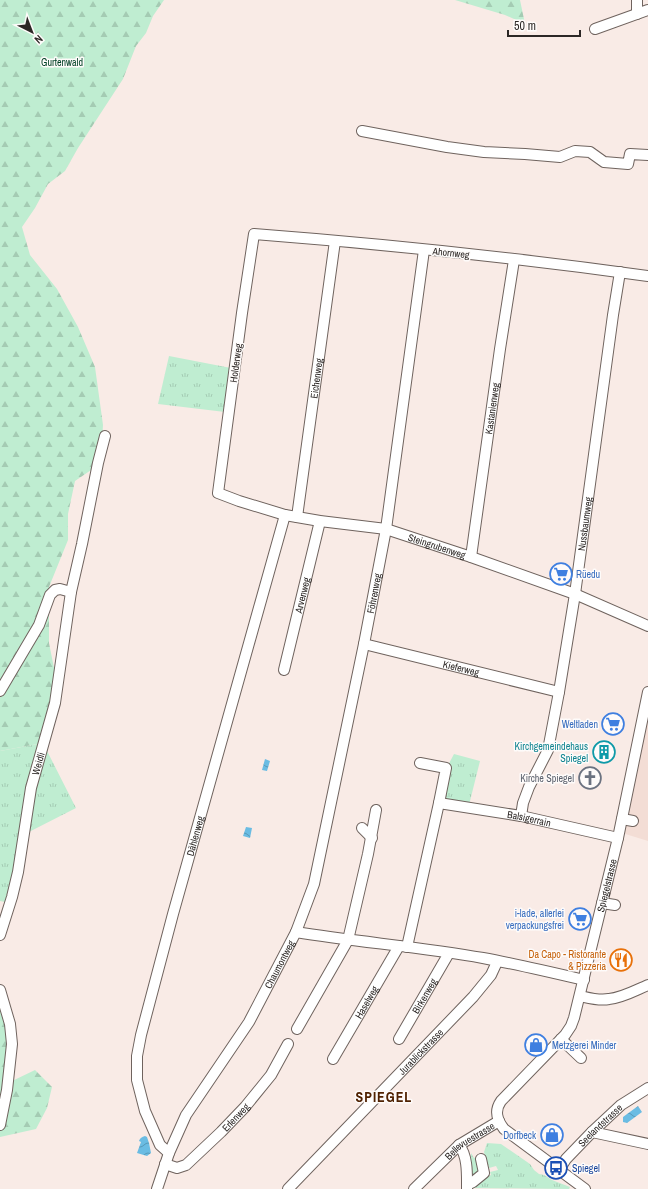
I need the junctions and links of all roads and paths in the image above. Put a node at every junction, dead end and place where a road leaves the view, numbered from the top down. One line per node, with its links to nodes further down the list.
1 (637, 0): 3 (street)
2 (648, 10): 3 (street)
3 (637, 14): 4 (street)
4 (595, 29)
5 (362, 131): 6 (street)
6 (648, 155)
7 (254, 234): 8 (street, Ahornweg); 14 (street, Holderweg)
8 (335, 241): 9 (street, Ahornweg); 16 (street, Eichenweg)
9 (424, 250): 10 (street, Ahornweg); 18 (street, Föhrenweg)
10 (514, 260): 11 (street, Ahornweg); 19 (street, Kastanienweg)
11 (620, 272): 12 (street, Ahornweg); 21 (street, Nussbaumweg)
12 (648, 276)
13 (105, 436): 20 (street, Weidli)
14 (218, 493): 15 (street, Steingrubenweg)
15 (285, 515): 16 (street, Steingrubenweg); 61 (street, Dählenweg)
16 (297, 517): 17 (street, Steingrubenweg)
17 (320, 521): 18 (street, Steingrubenweg); 24 (street, Arvenweg)
18 (386, 529): 19 (street, Steingrubenweg); 23 (street, Föhrenweg)
19 (471, 557): 21 (street, Steingrubenweg)
20 (71, 592): 25 (street); 40 (street, Weidli)
21 (575, 594): 22 (street, Steingrubenweg); 26 (street, Nussbaumweg)
22 (648, 626)
23 (364, 644): 26 (street, Kieferweg); 39 (street, Föhrenweg)
24 (284, 670)
25 (0, 690)
26 (559, 692): 31 (street, Nussbaumweg)
27 (648, 692): 32 (street, Spiegelstrasse)
28 (420, 763): 29 (street)
29 (439, 802): 31 (street, Balsigerrain); 42 (street)
30 (376, 810): 35 (street)
31 (521, 816): 36 (street, Balsigerrain)
32 (622, 819): 33 (street); 36 (street, Spiegelstrasse)
33 (633, 821)
34 (362, 828): 35 (street)
35 (372, 838): 41 (street)
36 (618, 838): 37 (street, Spiegelstrasse)
37 (602, 903): 38 (street); 45 (street, Spiegelstrasse)
38 (615, 905)
39 (296, 932): 41 (street, Chaumontweg); 61 (street, Chaumontweg)
40 (0, 935)
41 (348, 940): 42 (street, Chaumontweg); 49 (street)
42 (403, 946): 43 (street, Chaumontweg); 54 (street, Haselweg)
43 (449, 953): 44 (street, Chaumontweg); 51 (street, Birkenweg)
44 (497, 962): 45 (street, Chaumontweg); 67 (street, Jurablickstrasse)
45 (584, 980): 48 (street, Spiegelstrasse)
46 (648, 985): 48 (street)
47 (0, 990): 57 (street)
48 (580, 996): 50 (street, Spiegelstrasse)
49 (297, 1029)
50 (561, 1039): 53 (street); 56 (street, Spiegelstrasse)
51 (400, 1040)
52 (288, 1044): 63 (street, Erlenweg)
53 (582, 1058)
54 (333, 1059)
55 (648, 1088): 58 (street, Seelandstrasse)
56 (499, 1121): 60 (street, Bellevuestrasse); 64 (street, Bellevuestrasse)
57 (0, 1125)
58 (592, 1132): 59 (street); 64 (street, Seelandstrasse)
59 (648, 1144)
60 (459, 1145): 65 (street); 68 (street, Bellevuestrasse)
61 (169, 1153): 63 (street, Chaumontweg)
62 (481, 1159): 65 (street)
63 (165, 1164): 66 (street, Chaumontweg)
64 (559, 1170): 69 (street, Bellevuestrasse)
65 (467, 1187)
66 (157, 1189)
67 (288, 1189)
68 (414, 1189)
69 (585, 1189)

